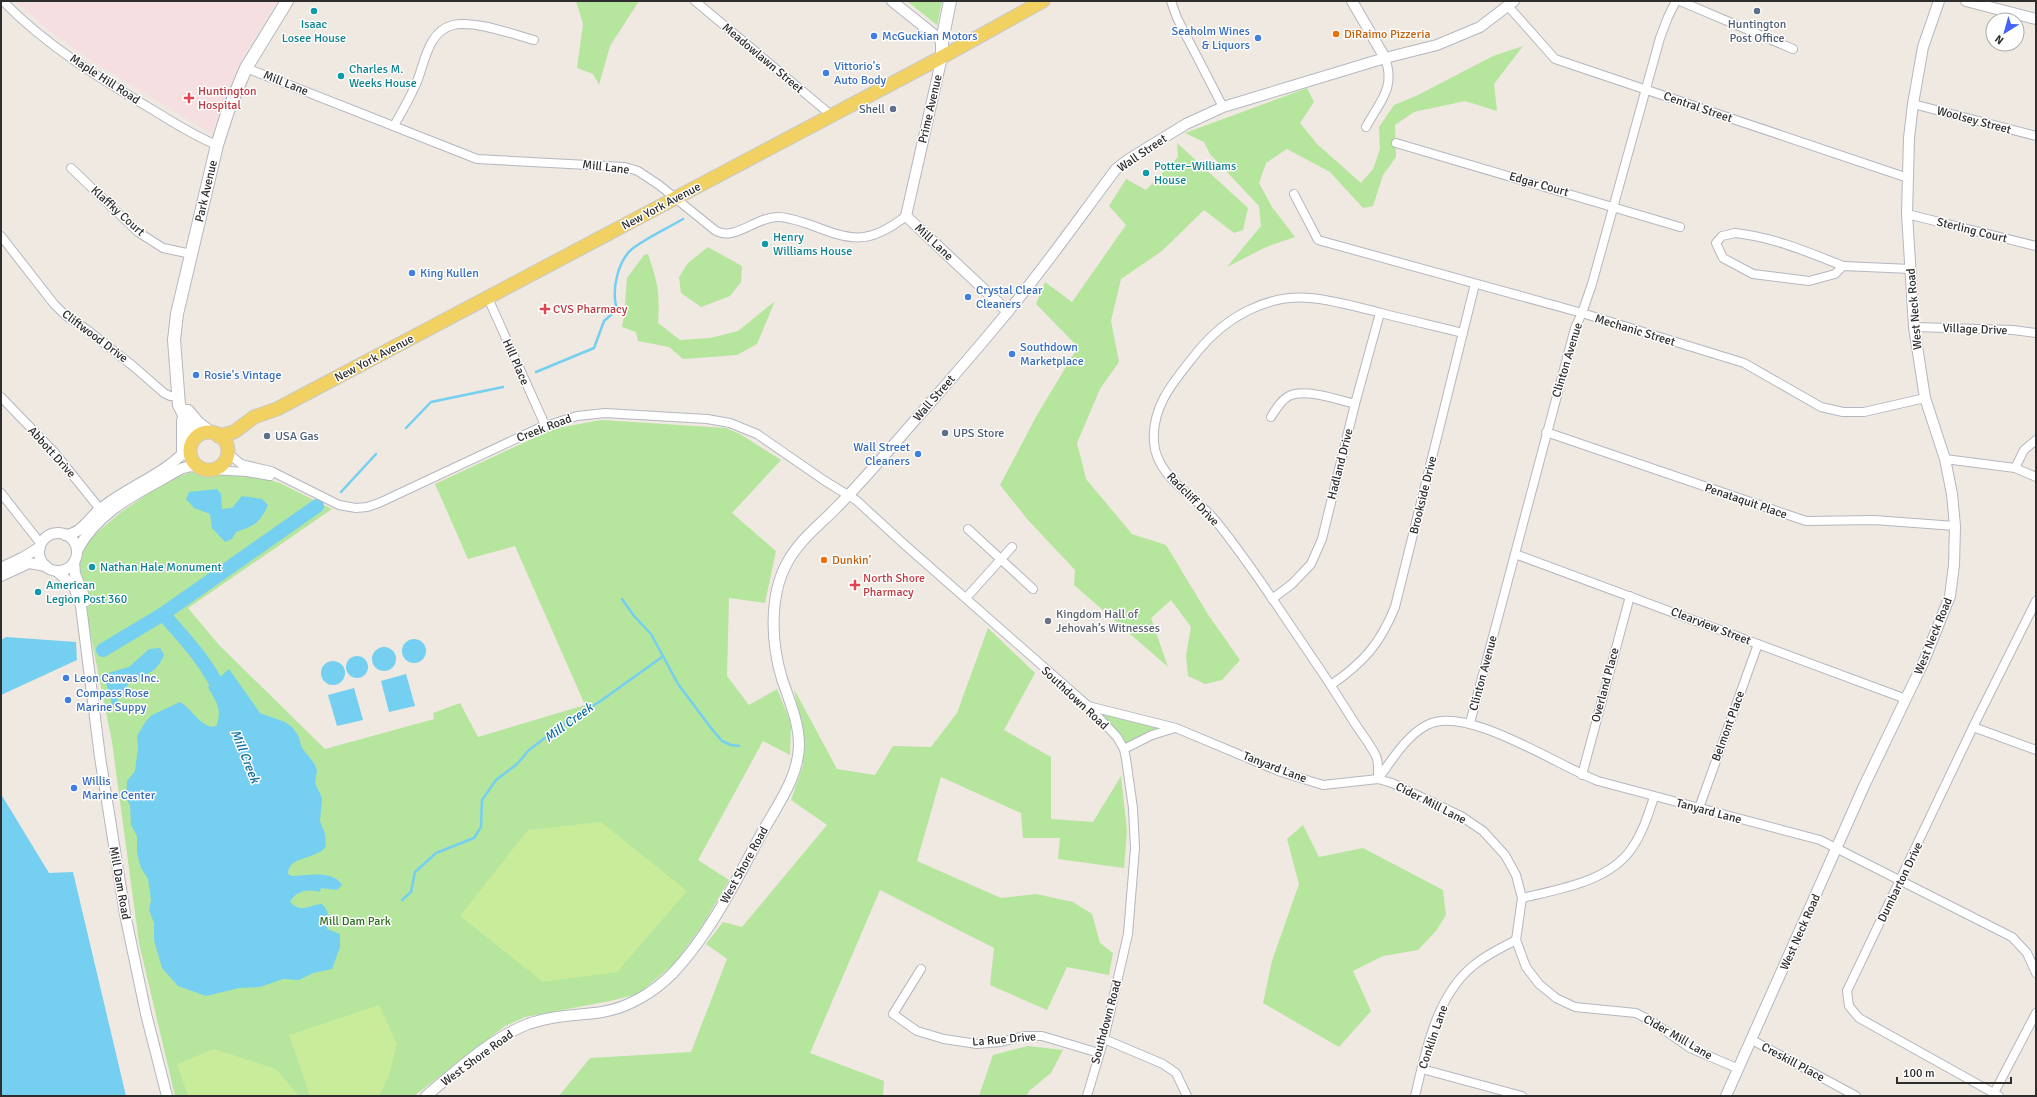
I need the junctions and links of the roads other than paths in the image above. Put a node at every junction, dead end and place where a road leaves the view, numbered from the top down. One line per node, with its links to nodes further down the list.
1 (3, 1): 29 (street, Maple Hill Road)
2 (287, 1): 20 (main road, Park Avenue)
3 (695, 1): 24 (street, Meadowlawn Street)
4 (892, 1): 16 (street)
5 (950, 1): 16 (main road, Prime Avenue)
6 (1043, 1): 18 (main road, New York Avenue)
7 (1171, 1): 23 (street)
8 (1352, 1): 19 (street)
9 (1676, 1): 21 (street, Clinton Avenue)
10 (1680, 1): 17 (street)
11 (1939, 1): 22 (street, West Neck Road)
12 (1966, 1): 14 (street)
13 (1511, 3): 19 (street, Wall Street); 21 (street, Central Street)
14 (2036, 19)
15 (534, 40): 25 (street)
16 (942, 41): 18 (main road, Prime Avenue)
17 (1792, 49)
18 (942, 57): 24 (main road, New York Avenue); 36 (street, Prime Avenue)
19 (1385, 58): 23 (street, Wall Street); 26 (street)
20 (246, 68): 25 (street, Mill Lane); 29 (main road, Park Avenue)
21 (1647, 90): 31 (street, Central Street); 34 (street, Clinton Avenue)
22 (1913, 104): 27 (street, Woolsey Street); 31 (street, West Neck Road)
23 (1222, 107): 45 (street, Wall Street)
24 (831, 115): 33 (main road, New York Avenue)
25 (394, 126): 33 (street, Mill Lane)
26 (1366, 127)
27 (2036, 136)
28 (1396, 143): 34 (street, Edgar Court)
29 (217, 145): 40 (main road, Park Avenue)
30 (72, 168): 40 (street, Klaffky Court)
31 (1908, 178): 35 (street, West Neck Road)
32 (1294, 194): 43 (street, Mechanic Street)
33 (675, 199): 36 (street, Mill Lane); 44 (main road, New York Avenue)
34 (1615, 206): 37 (street, Edgar Court); 47 (street, Clinton Avenue)
35 (1908, 214): 39 (street, Sterling Court); 42 (street, West Neck Road)
36 (906, 216): 45 (street, Mill Lane)
37 (1680, 226)
38 (1, 236): 51 (street, Cliftwood Drive)
39 (2036, 246)
40 (191, 254): 51 (main road, Park Avenue)
41 (1843, 266): 41 (street); 42 (street)
42 (1911, 269): 48 (street, West Neck Road)
43 (1475, 284): 47 (street, Mechanic Street); 49 (street, Brookside Drive)
44 (488, 298): 55 (main road, New York Avenue); 58 (street, Hill Place)
45 (1008, 312): 71 (street, Wall Street)
46 (1380, 313): 49 (street, Radcliff Drive); 54 (street, Hadland Drive); 89 (street, Radcliff Drive)
47 (1582, 314): 53 (street, Mechanic Street); 59 (street, Clinton Avenue)
48 (1914, 327): 50 (street, Village Drive); 53 (street, West Neck Road)
49 (1463, 333): 93 (street, Brookside Drive)
50 (2036, 333)
51 (179, 396): 56 (main road, Park Avenue); 60 (main road, Park Avenue)
52 (1, 397): 72 (street, Abbott Drive)
53 (1925, 398): 64 (street, West Neck Road)
54 (1355, 404): 57 (street); 89 (street, Hadland Drive)
55 (277, 409): 60 (main road, New York Avenue); 63 (main road, New York Avenue)
56 (182, 411): 62 (main road); 62 (main road, Park Avenue)
57 (1271, 417)
58 (545, 426): 69 (street, Creek Road); 71 (street, Creek Road)
59 (1546, 432): 73 (street, Penataquit Place); 79 (street, Clinton Avenue)
60 (214, 434): 62 (main road); 63 (main road)
61 (2036, 440): 66 (street)
62 (189, 446): 65 (main road); 72 (street)
63 (228, 452): 67 (main road); 69 (street, Creek Road)
64 (1945, 459): 66 (street); 73 (street, West Neck Road)
65 (198, 466): 67 (main road); 78 (street)
66 (2016, 468): 68 (street)
67 (211, 470): 69 (street, Creek Road)
68 (2036, 477)
69 (286, 479)
70 (1, 493): 76 (street)
71 (848, 495): 88 (street, Southdown Road); 120 (street, West Shore Road)
72 (100, 509): 75 (street)
73 (1955, 526): 94 (street, West Neck Road)
74 (968, 529): 80 (street)
75 (65, 535): 76 (street); 78 (street)
76 (40, 545): 82 (street); 83 (street)
77 (1012, 547): 80 (street)
78 (77, 551): 81 (street)
79 (1516, 554): 87 (street, Clearview Street); 96 (street, Clinton Avenue)
80 (1000, 558): 86 (street); 88 (street)
81 (74, 562): 84 (street); 92 (street, Mill Dam Road)
82 (46, 566): 84 (street); 85 (street)
83 (1, 568)
84 (58, 572): 92 (street, Mill Dam Road)
85 (1, 576)
86 (1033, 589)
87 (1630, 596): 91 (street, Clearview Street); 101 (street, Overland Place)
88 (966, 598): 95 (street, Southdown Road)
89 (1272, 599): 93 (street, Radcliff Drive)
90 (2036, 601): 97 (street, Dumbarton Drive)
91 (1758, 644): 94 (street, Clearview Street); 105 (street, Belmont Place)
92 (88, 667): 119 (street, Mill Dam Road)
93 (1331, 685): 102 (street, Radcliff Drive)
94 (1906, 699): 106 (street, West Neck Road)
95 (1087, 706): 98 (street, Tanyard Lane); 99 (street, Southdown Road)
96 (1470, 723): 101 (street, Tanyard Lane); 102 (street, Tanyard Lane)
97 (1973, 727): 100 (street); 107 (street, Dumbarton Drive)
98 (1176, 728): 99 (street); 102 (street, Tanyard Lane)
99 (1124, 749): 113 (street, Southdown Road)
100 (2036, 750)
101 (1582, 775): 104 (street, Tanyard Lane)
102 (1378, 780): 103 (street, Tanyard Lane)
103 (1392, 783): 108 (street, Cider Mill Lane)
104 (1654, 797): 105 (street, Tanyard Lane); 108 (street)
105 (1699, 808): 106 (street, Tanyard Lane)
106 (1836, 849): 107 (street, Tanyard Lane); 114 (street, West Neck Road)
107 (1900, 881): 111 (street, Tanyard Lane); 118 (street, Dumbarton Drive)
108 (1522, 898): 109 (street, Cider Mill Lane)
109 (1516, 940): 116 (street, Conklin Lane); 117 (street, Cider Mill Lane)
110 (921, 969): 115 (street, La Rue Drive)
111 (2036, 973)
112 (2036, 1013): 118 (street)
113 (1104, 1039): 115 (street, Southdown Road); 122 (street)
114 (1752, 1040): 117 (street, West Neck Road); 126 (street, Creskill Place)
115 (1099, 1053): 121 (street, Southdown Road)
116 (1422, 1069): 123 (street, Conklin Lane); 124 (street)
117 (1738, 1069): 125 (street, West Neck Road)
118 (1997, 1095)
119 (167, 1096)
120 (426, 1096)
121 (1087, 1096)
122 (1187, 1096)
123 (1415, 1096)
124 (1522, 1096)
125 (1726, 1096)
126 (1856, 1096)

